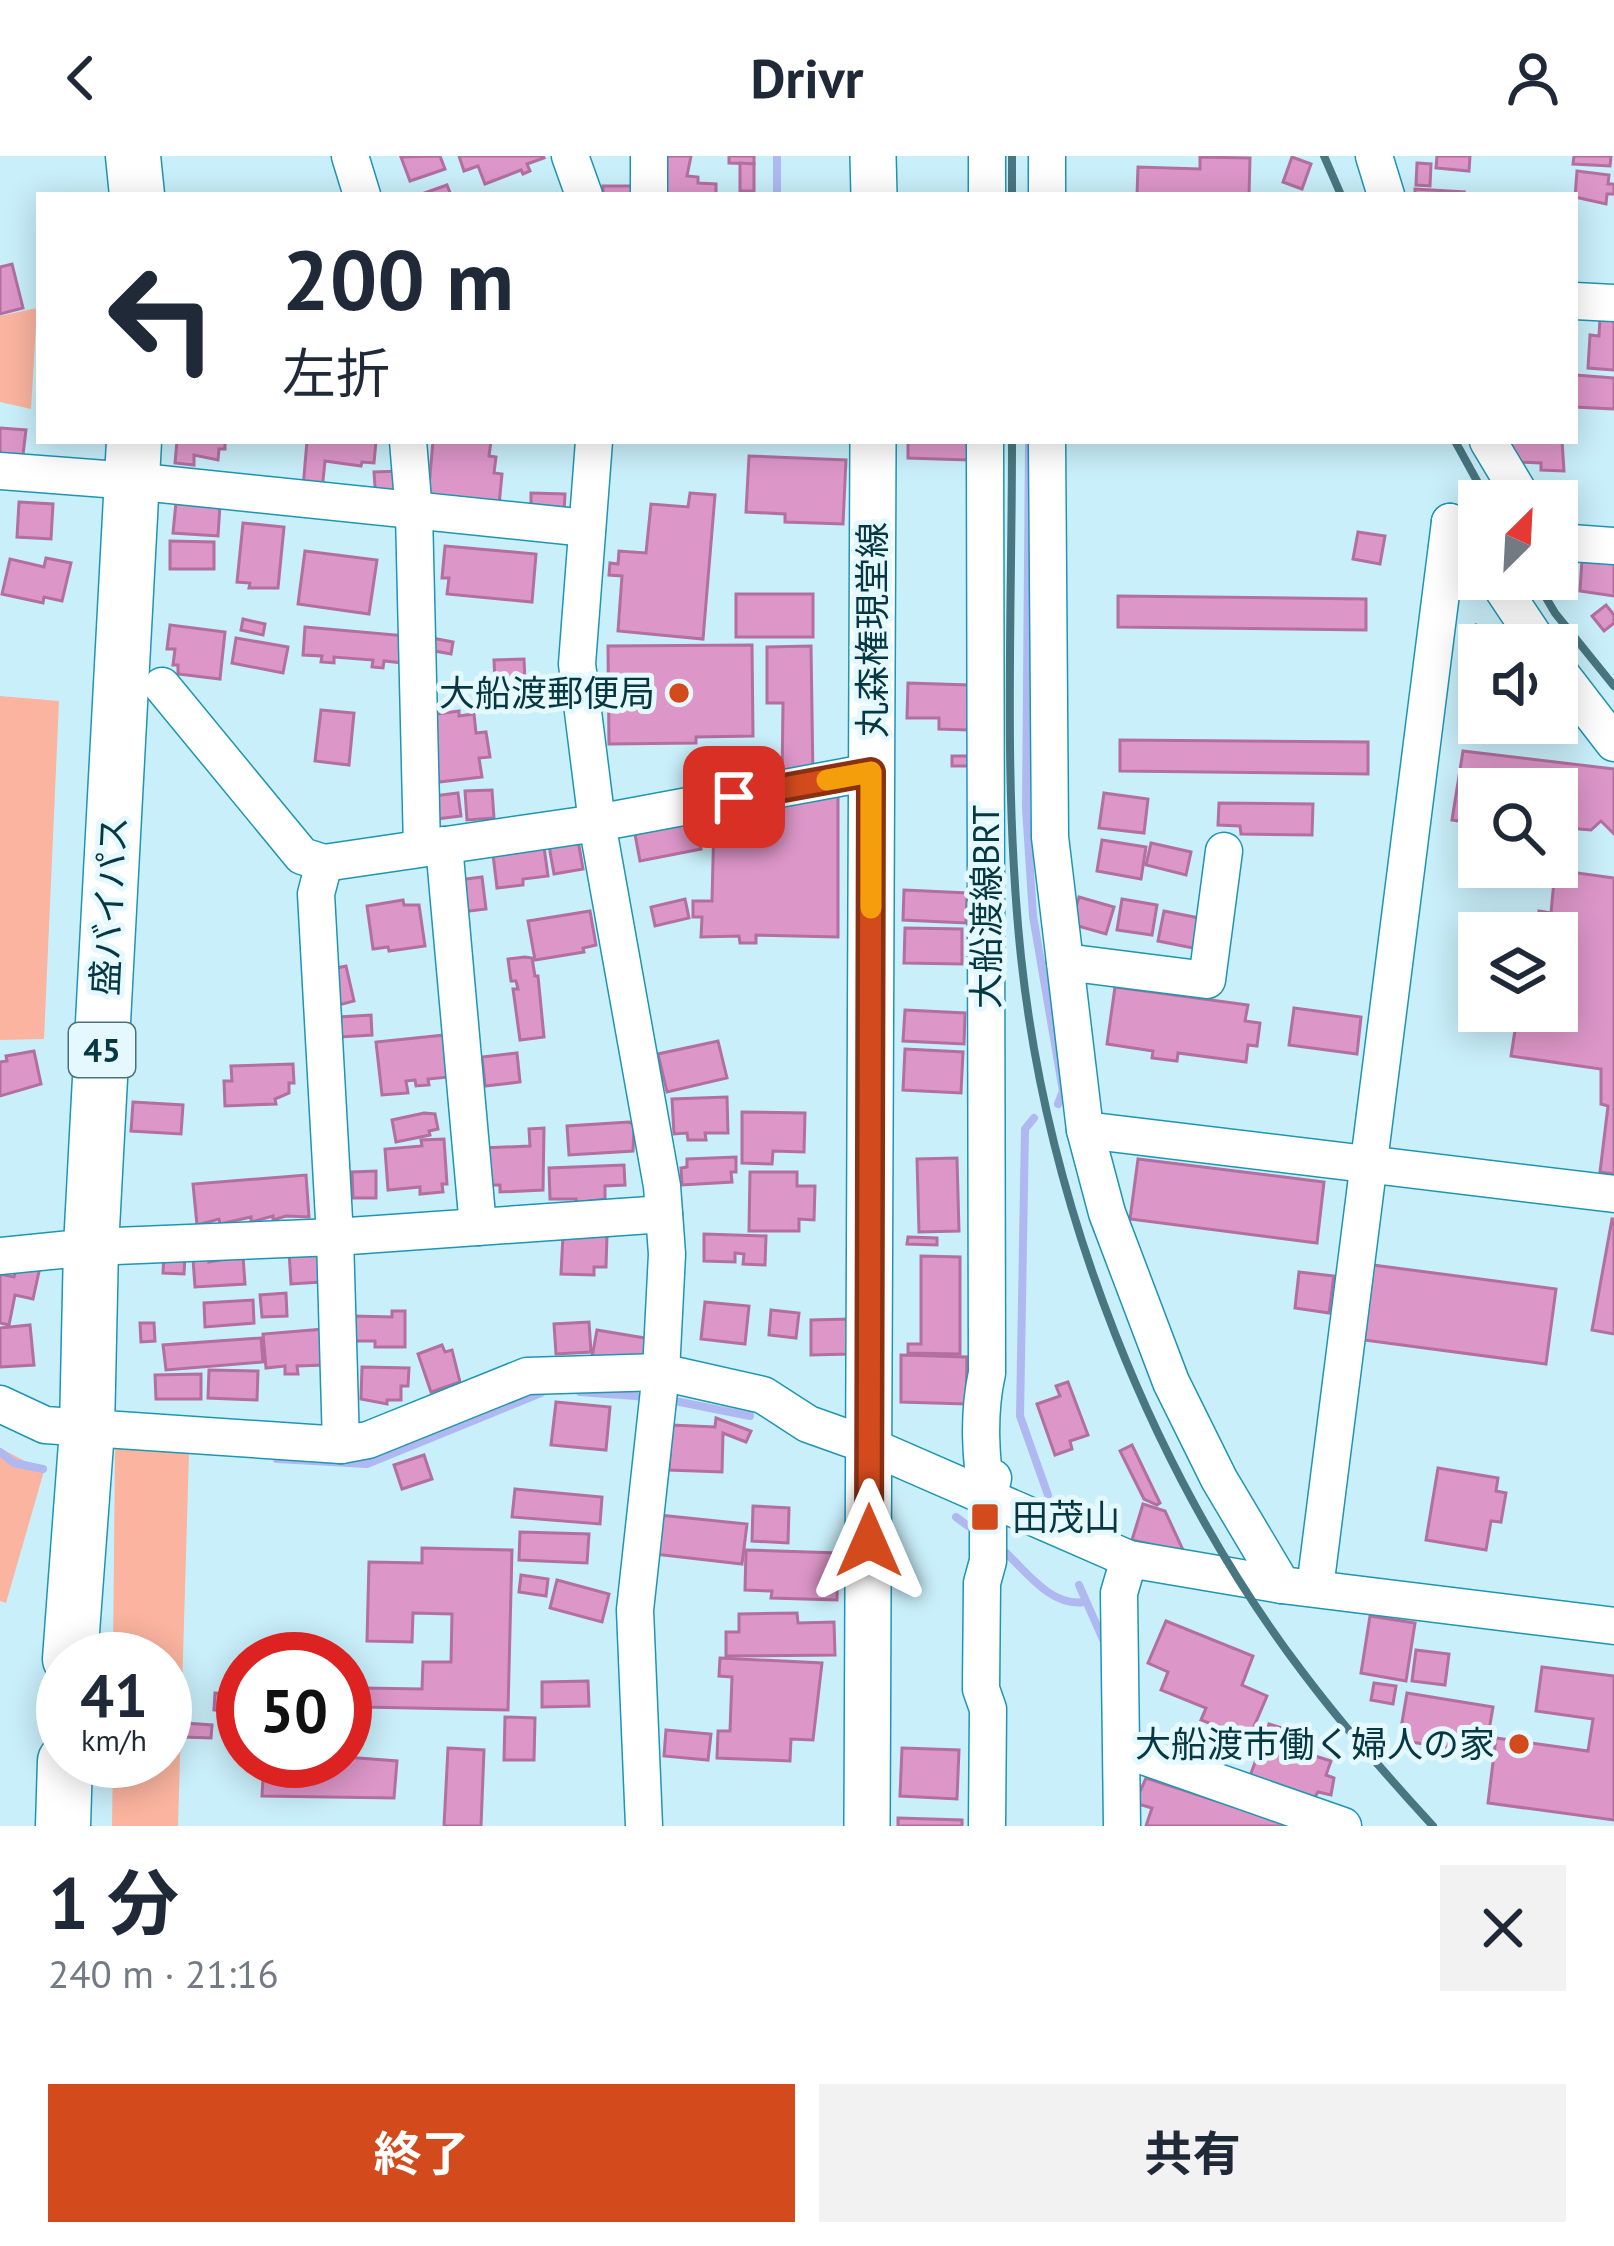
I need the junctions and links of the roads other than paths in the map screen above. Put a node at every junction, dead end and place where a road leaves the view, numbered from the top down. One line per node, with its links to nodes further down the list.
1 (133, 156): 9 (highway)
2 (350, 156): 10 (street)
3 (570, 156): 11 (street)
4 (649, 156): 12 (street)
5 (873, 156): 13 (main road)
6 (987, 156): 14 (street)
7 (1047, 156): 15 (street)
8 (1373, 156): 16 (street)
9 (137, 192)
10 (361, 192)
11 (583, 192)
12 (650, 192)
13 (874, 192)
14 (987, 192)
15 (1047, 192)
16 (1385, 192)
17 (1578, 301): 18 (street)
18 (1614, 303)
19 (408, 444): 28 (street)
20 (594, 444): 29 (street)
21 (873, 444): 36 (main road, 丸森権現堂線)
22 (985, 444): 55 (street, 大船渡線BRT)
23 (1048, 444): 41 (street)
24 (1490, 444): 27 (street)
25 (132, 461): 26 (street); 28 (street); 48 (highway, 盛バイパス / 45)
26 (0, 471)
27 (1511, 480)
28 (414, 513): 29 (street); 38 (street)
29 (587, 528): 37 (street)
30 (1458, 531): 43 (street)
31 (1578, 543): 32 (street)
32 (1614, 546)
33 (162, 686): 40 (street)
34 (1578, 697): 35 (street)
35 (1614, 743)
36 (871, 772): 37 (street); 54 (main road, 丸森権現堂線)
37 (597, 823): 38 (street); 45 (street)
38 (433, 847): 40 (street); 46 (street)
39 (1224, 851): 41 (street)
40 (324, 863): 47 (street)
41 (1065, 962): 42 (street)
42 (1085, 1130): 43 (street); 57 (street)
43 (1367, 1162): 44 (street); 57 (street)
44 (1614, 1194)
45 (664, 1214): 46 (street); 50 (street)
46 (478, 1227): 47 (street)
47 (335, 1237): 48 (street); 53 (street)
48 (92, 1246): 49 (street); 52 (highway, 盛バイパス / 45)
49 (0, 1256)
50 (659, 1389): 53 (street); 54 (street); 63 (street)
51 (0, 1404): 52 (street)
52 (87, 1430): 53 (street); 59 (highway, 盛バイパス / 45)
53 (341, 1445)
54 (870, 1446): 55 (street); 64 (main road, 丸森権現堂線)
55 (988, 1500): 56 (street); 65 (street, 大船渡線BRT)
56 (1129, 1559): 57 (street); 60 (street)
57 (1298, 1587): 58 (street)
58 (1614, 1626)
59 (72, 1632)
60 (1124, 1749): 66 (street); 67 (street)
61 (64, 1788): 62 (highway)
62 (63, 1826)
63 (644, 1826)
64 (867, 1826)
65 (987, 1826)
66 (1122, 1826)
67 (1343, 1826)

